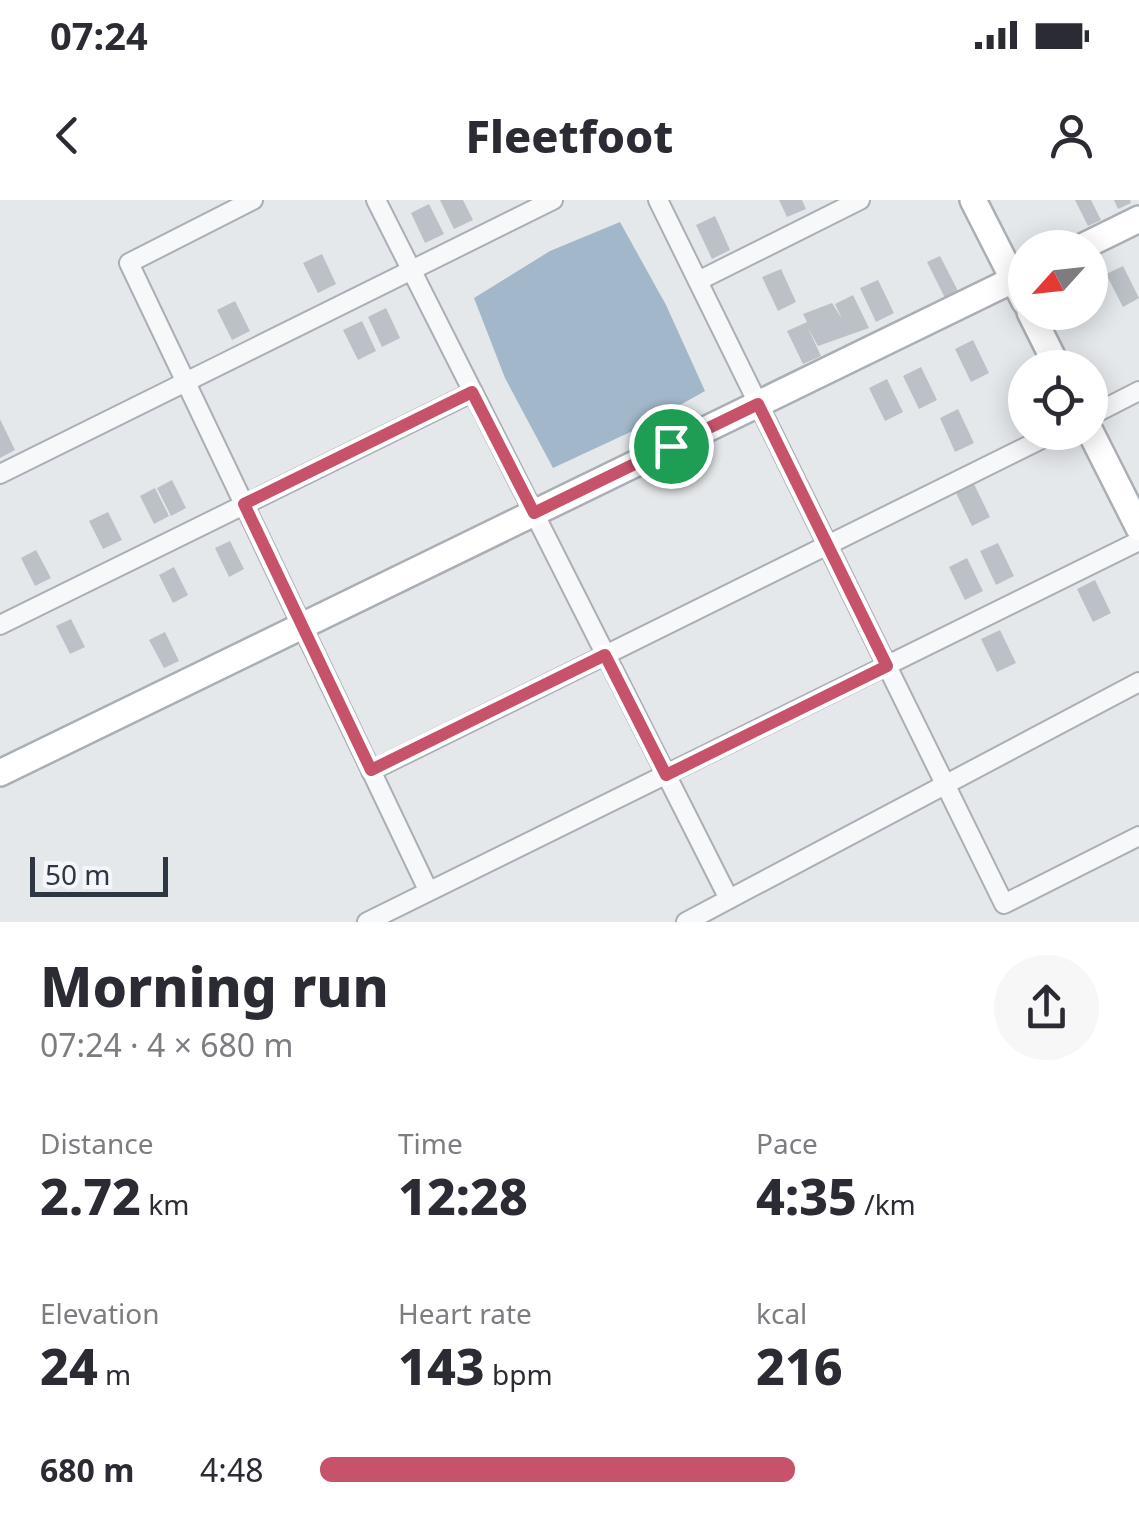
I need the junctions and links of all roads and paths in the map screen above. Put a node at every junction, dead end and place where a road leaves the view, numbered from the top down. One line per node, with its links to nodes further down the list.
1 (253, 200): 13 (street)
2 (376, 200): 10 (street)
3 (553, 200): 10 (street)
4 (658, 200): 11 (street)
5 (860, 200): 11 (street)
6 (973, 200): 9 (street)
7 (1139, 219): 8 (street)
8 (1108, 234)
9 (1008, 262)
10 (411, 270): 13 (street); 15 (street)
11 (698, 282): 16 (street)
12 (1008, 291): 16 (street)
13 (186, 382): 20 (street); 21 (street)
14 (1139, 391): 17 (street)
15 (472, 392): 21 (street); 22 (street)
16 (758, 404): 22 (street); 25 (street)
17 (1108, 407)
18 (1020, 450): 25 (street)
19 (1100, 450): 23 (street)
20 (0, 474)
21 (244, 504): 26 (street); 27 (street)
22 (534, 513): 27 (street); 28 (street)
23 (1139, 528)
24 (1139, 541): 29 (street)
25 (828, 545): 28 (street); 29 (street)
26 (0, 625)
27 (302, 626): 31 (street); 32 (street)
28 (605, 655): 31 (street); 33 (street)
29 (887, 666): 33 (street); 34 (street)
30 (1139, 682): 34 (street)
31 (371, 770): 36 (street)
32 (0, 773)
33 (666, 775): 36 (street); 37 (street)
34 (946, 784): 35 (street); 37 (street)
35 (1139, 836)
36 (428, 890): 38 (street)
37 (729, 900): 39 (street)
38 (367, 922)
39 (686, 922)

